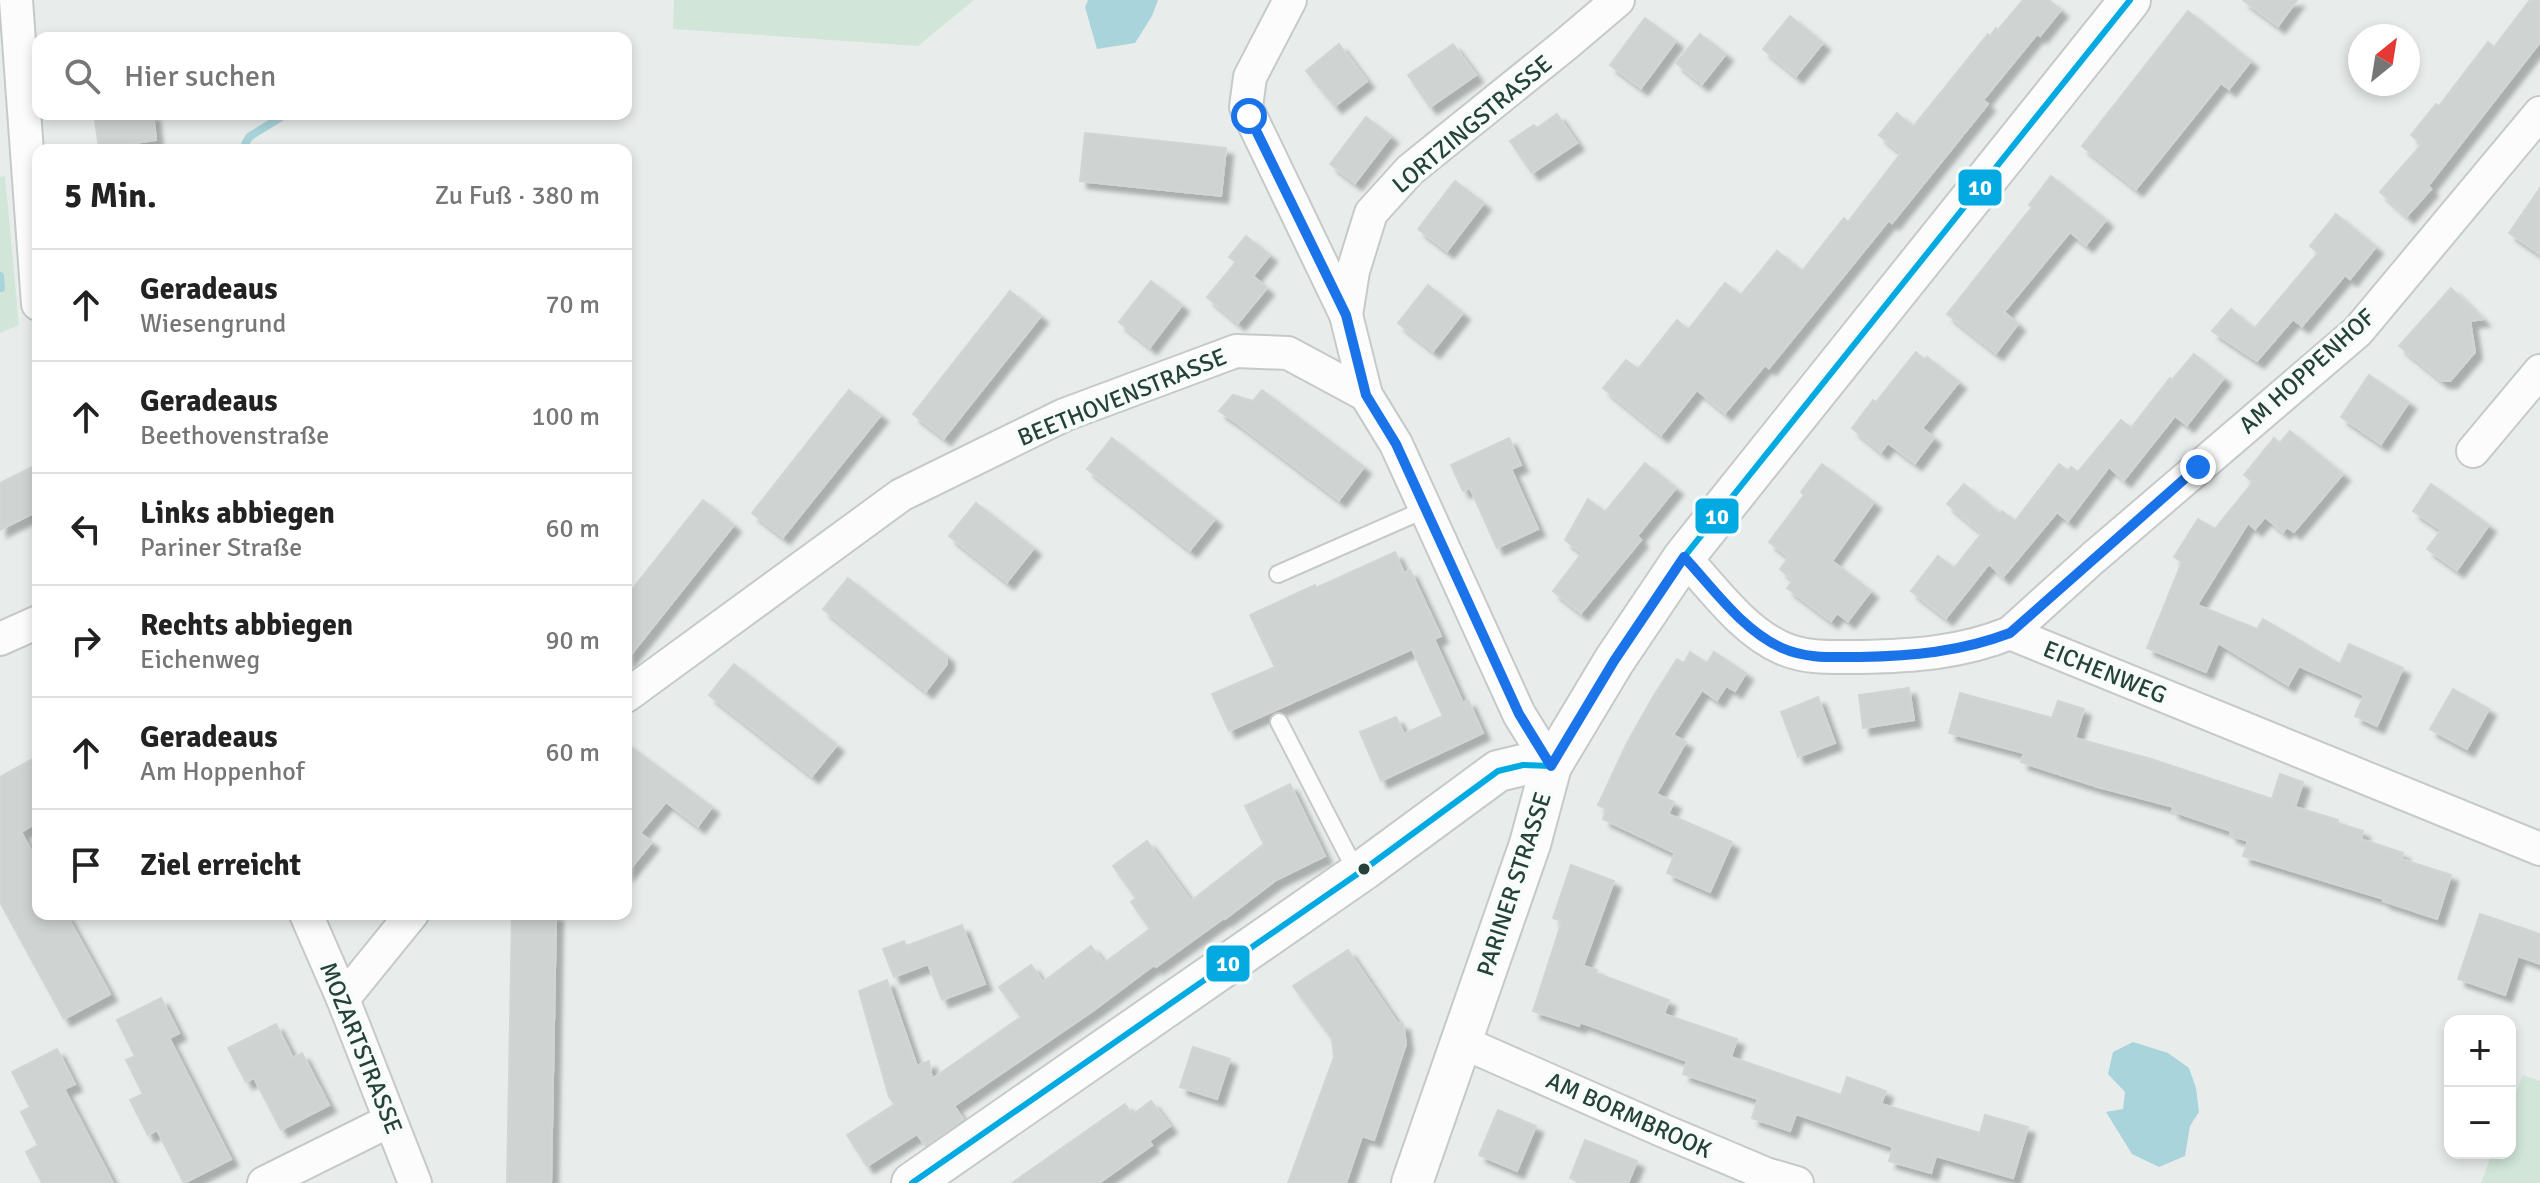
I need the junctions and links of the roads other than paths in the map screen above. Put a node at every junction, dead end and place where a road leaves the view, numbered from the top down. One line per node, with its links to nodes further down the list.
1 (16, 0): 6 (street)
2 (1290, 0): 7 (street)
3 (1618, 0): 7 (street, LORTZINGSTRASSE)
4 (2130, 0): 12 (street, PARINER STRASSE)
5 (2540, 113): 15 (street, AM HOPPENHOF)
6 (32, 221)
7 (1346, 315): 9 (street)
8 (2540, 371): 10 (street)
9 (1366, 395): 11 (street); 17 (street, BEETHOVENSTRASSE)
10 (2473, 451)
11 (1426, 509): 13 (lane); 19 (street)
12 (1684, 557): 15 (street); 19 (street, PARINER STRASSE)
13 (1278, 574)
14 (32, 625): 16 (street)
15 (2010, 633): 20 (street, EICHENWEG)
16 (0, 639)
17 (632, 692)
18 (1279, 722): 21 (lane)
19 (1551, 766): 21 (street); 25 (street, PARINER STRASSE)
20 (2540, 849)
21 (1358, 874): 30 (street)
22 (309, 920): 24 (street, MOZARTSTRASSE)
23 (407, 920): 24 (street)
24 (343, 999): 26 (street, MOZARTSTRASSE)
25 (1462, 1042): 27 (street, AM BORMBROOK); 31 (street, PARINER STRASSE)
26 (389, 1121): 28 (street); 29 (street, MOZARTSTRASSE)
27 (1765, 1178): 32 (street, AM BORMBROOK)
28 (264, 1183)
29 (415, 1183)
30 (912, 1183)
31 (1412, 1183)
32 (1797, 1183)

